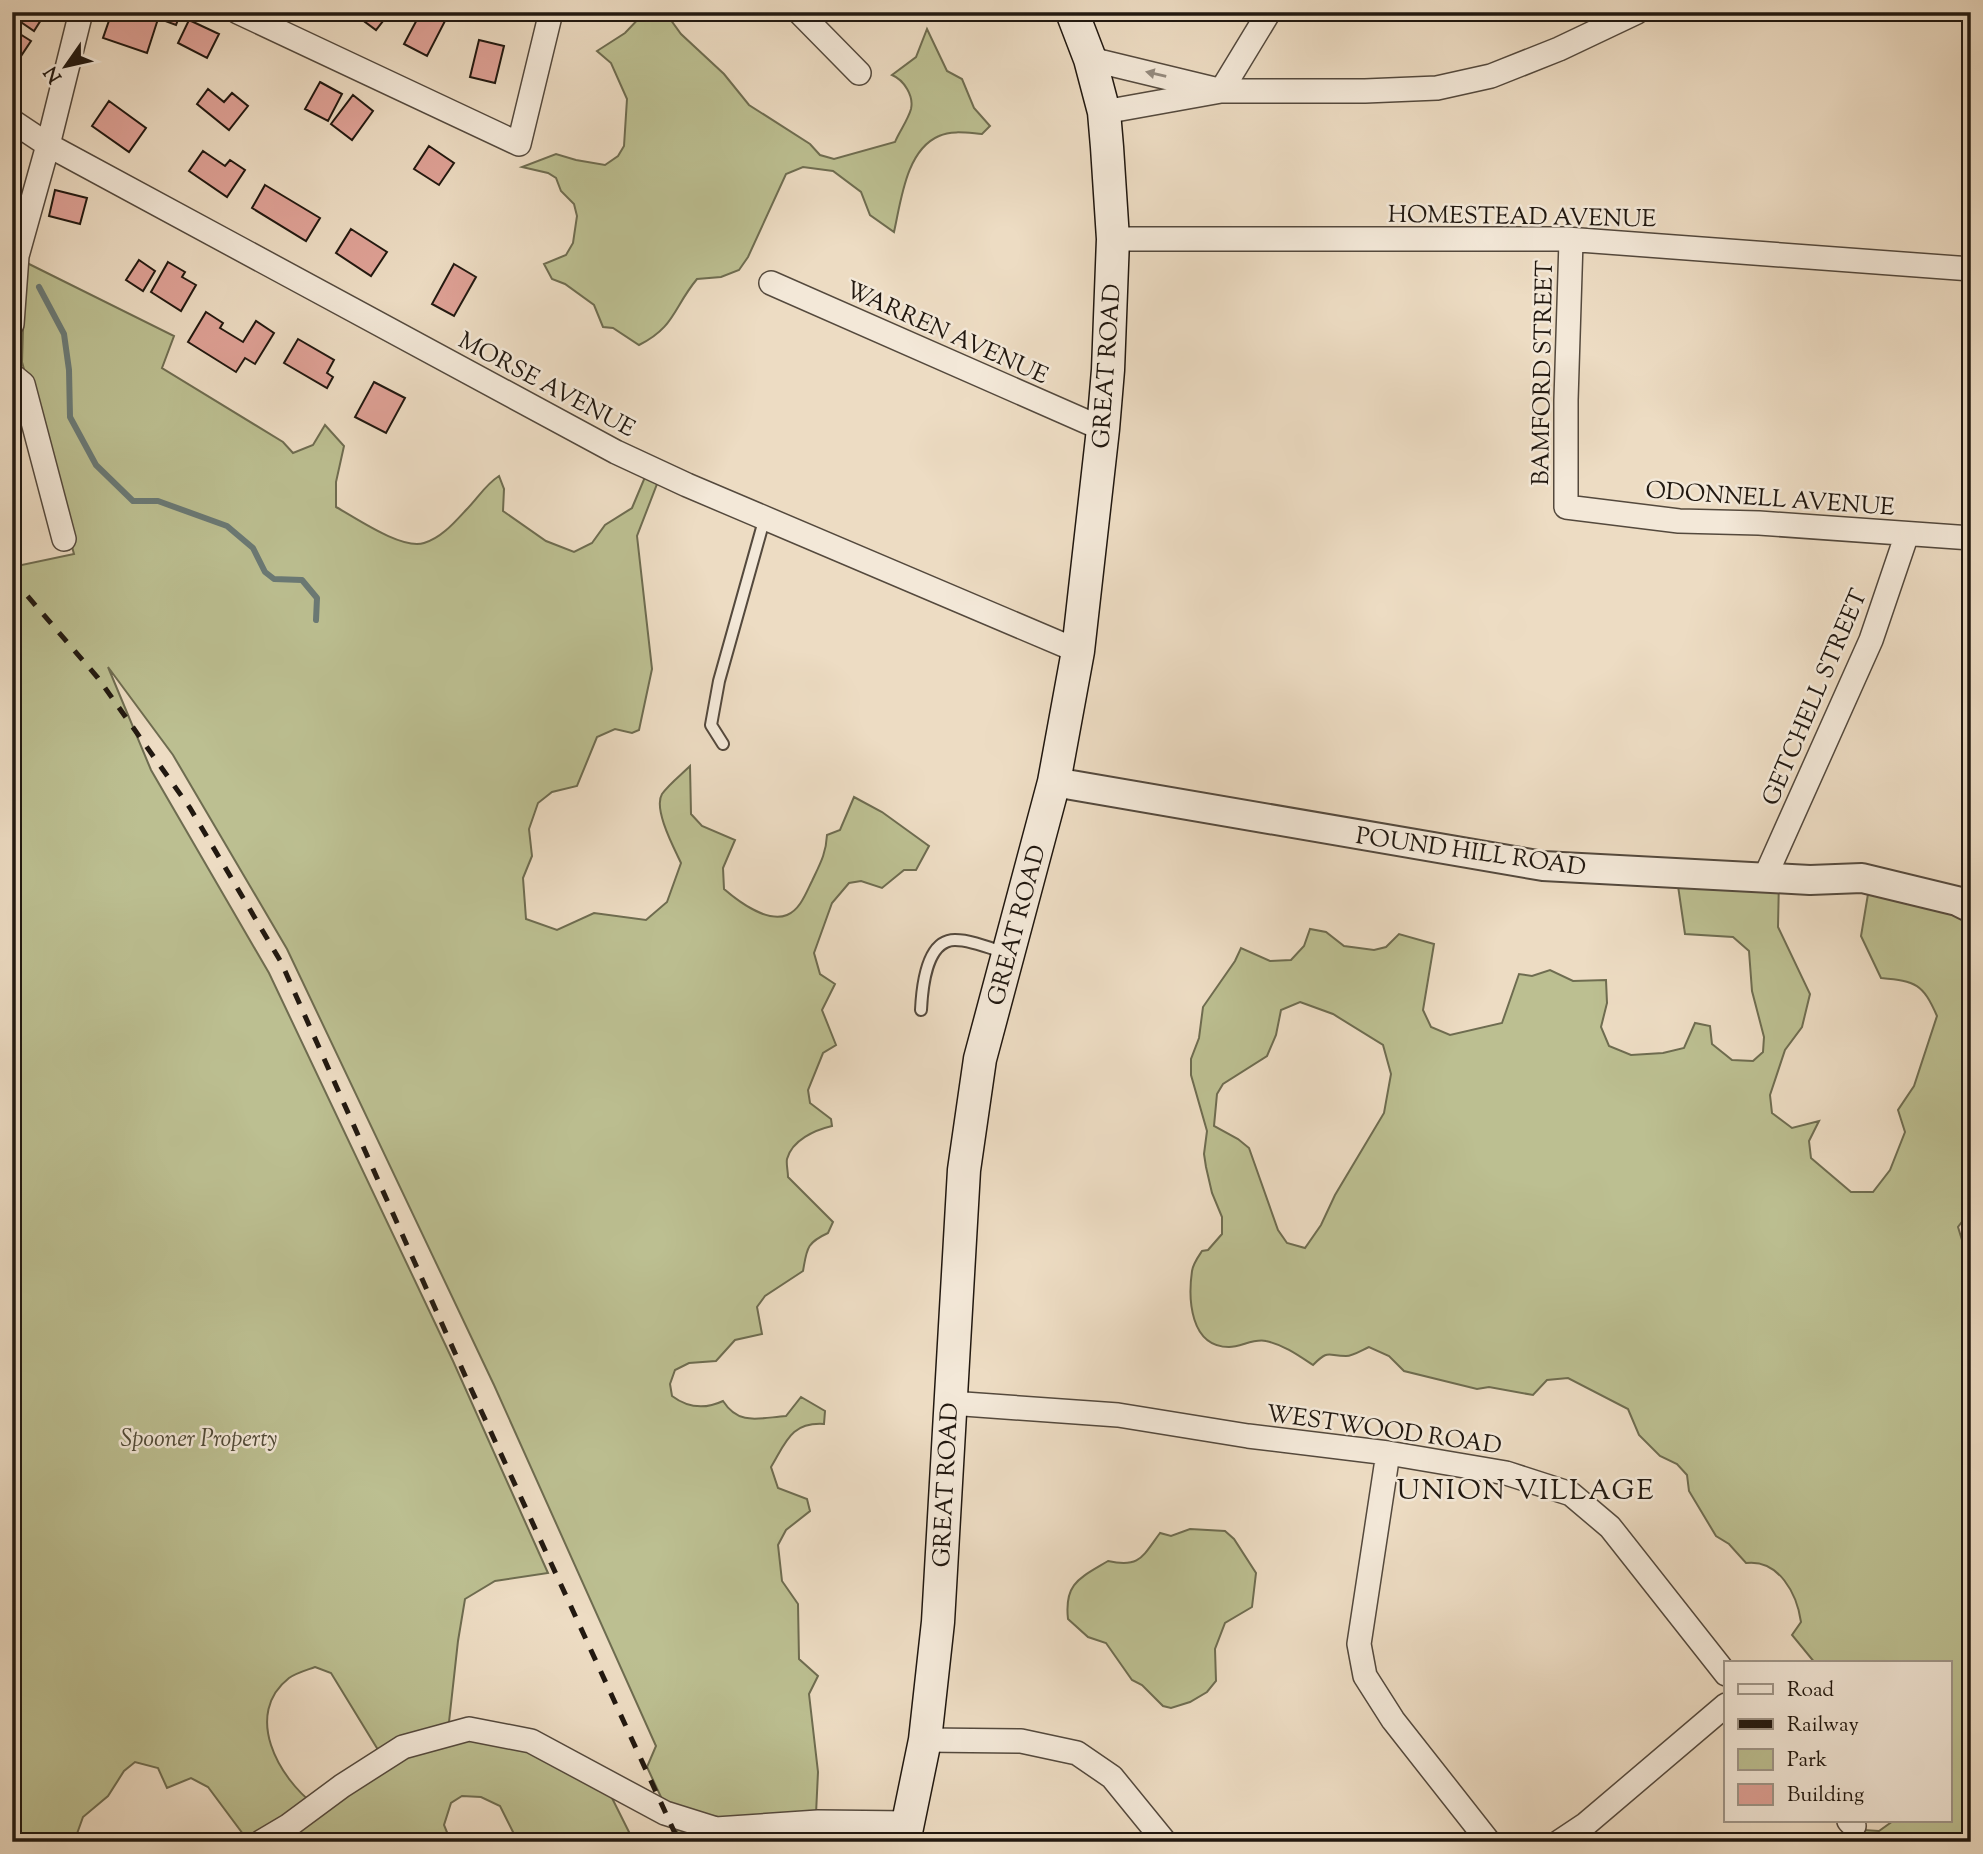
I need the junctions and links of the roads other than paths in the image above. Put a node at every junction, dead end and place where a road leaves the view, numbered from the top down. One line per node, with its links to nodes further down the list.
1 (81, 12): 13 (street)
2 (238, 12): 3 (street)
3 (551, 12)
4 (799, 12): 9 (street)
5 (1072, 12): 8 (main road, GREAT ROAD)
6 (1269, 12): 10 (street)
7 (1637, 12): 10 (street)
8 (1090, 60): 10 (street, one-way to 8); 11 (main road, GREAT ROAD)
9 (859, 73)
10 (1221, 91): 11 (street)
11 (1104, 111): 14 (main road, GREAT ROAD)
12 (12, 121): 13 (street, MORSE AVENUE)
13 (48, 145): 18 (street); 22 (street, MORSE AVENUE)
14 (1113, 239): 15 (street, HOMESTEAD AVENUE); 20 (main road, GREAT ROAD)
15 (1572, 240): 16 (street, HOMESTEAD AVENUE); 21 (street, BAMFORD STREET)
16 (1971, 270)
17 (771, 283): 20 (street, WARREN AVENUE)
18 (12, 324)
19 (12, 375): 25 (street)
20 (1103, 429): 26 (main road, GREAT ROAD)
21 (1566, 507): 23 (street, ODONNELL AVENUE)
22 (765, 517): 26 (street, MORSE AVENUE); 27 (lane)
23 (1907, 534): 24 (street, ODONNELL AVENUE); 29 (street, GETCHELL STREET)
24 (1971, 538)
25 (64, 539)
26 (1077, 651): 28 (main road, GREAT ROAD)
27 (723, 744)
28 (1054, 782): 29 (street, POUND HILL ROAD); 31 (main road, GREAT ROAD)
29 (1765, 877): 30 (street, POUND HILL ROAD)
30 (1971, 908)
31 (1007, 954): 32 (lane); 33 (main road, GREAT ROAD)
32 (921, 1010)
33 (950, 1403): 34 (street, WESTWOOD ROAD); 37 (main road, GREAT ROAD)
34 (1388, 1453): 35 (street, WESTWOOD ROAD); 41 (street)
35 (1724, 1671)
36 (1724, 1707): 42 (street)
37 (925, 1740): 38 (main road, GREAT ROAD); 40 (street)
38 (906, 1832): 39 (street)
39 (261, 1842)
40 (1165, 1842)
41 (1489, 1842)
42 (1559, 1842)

